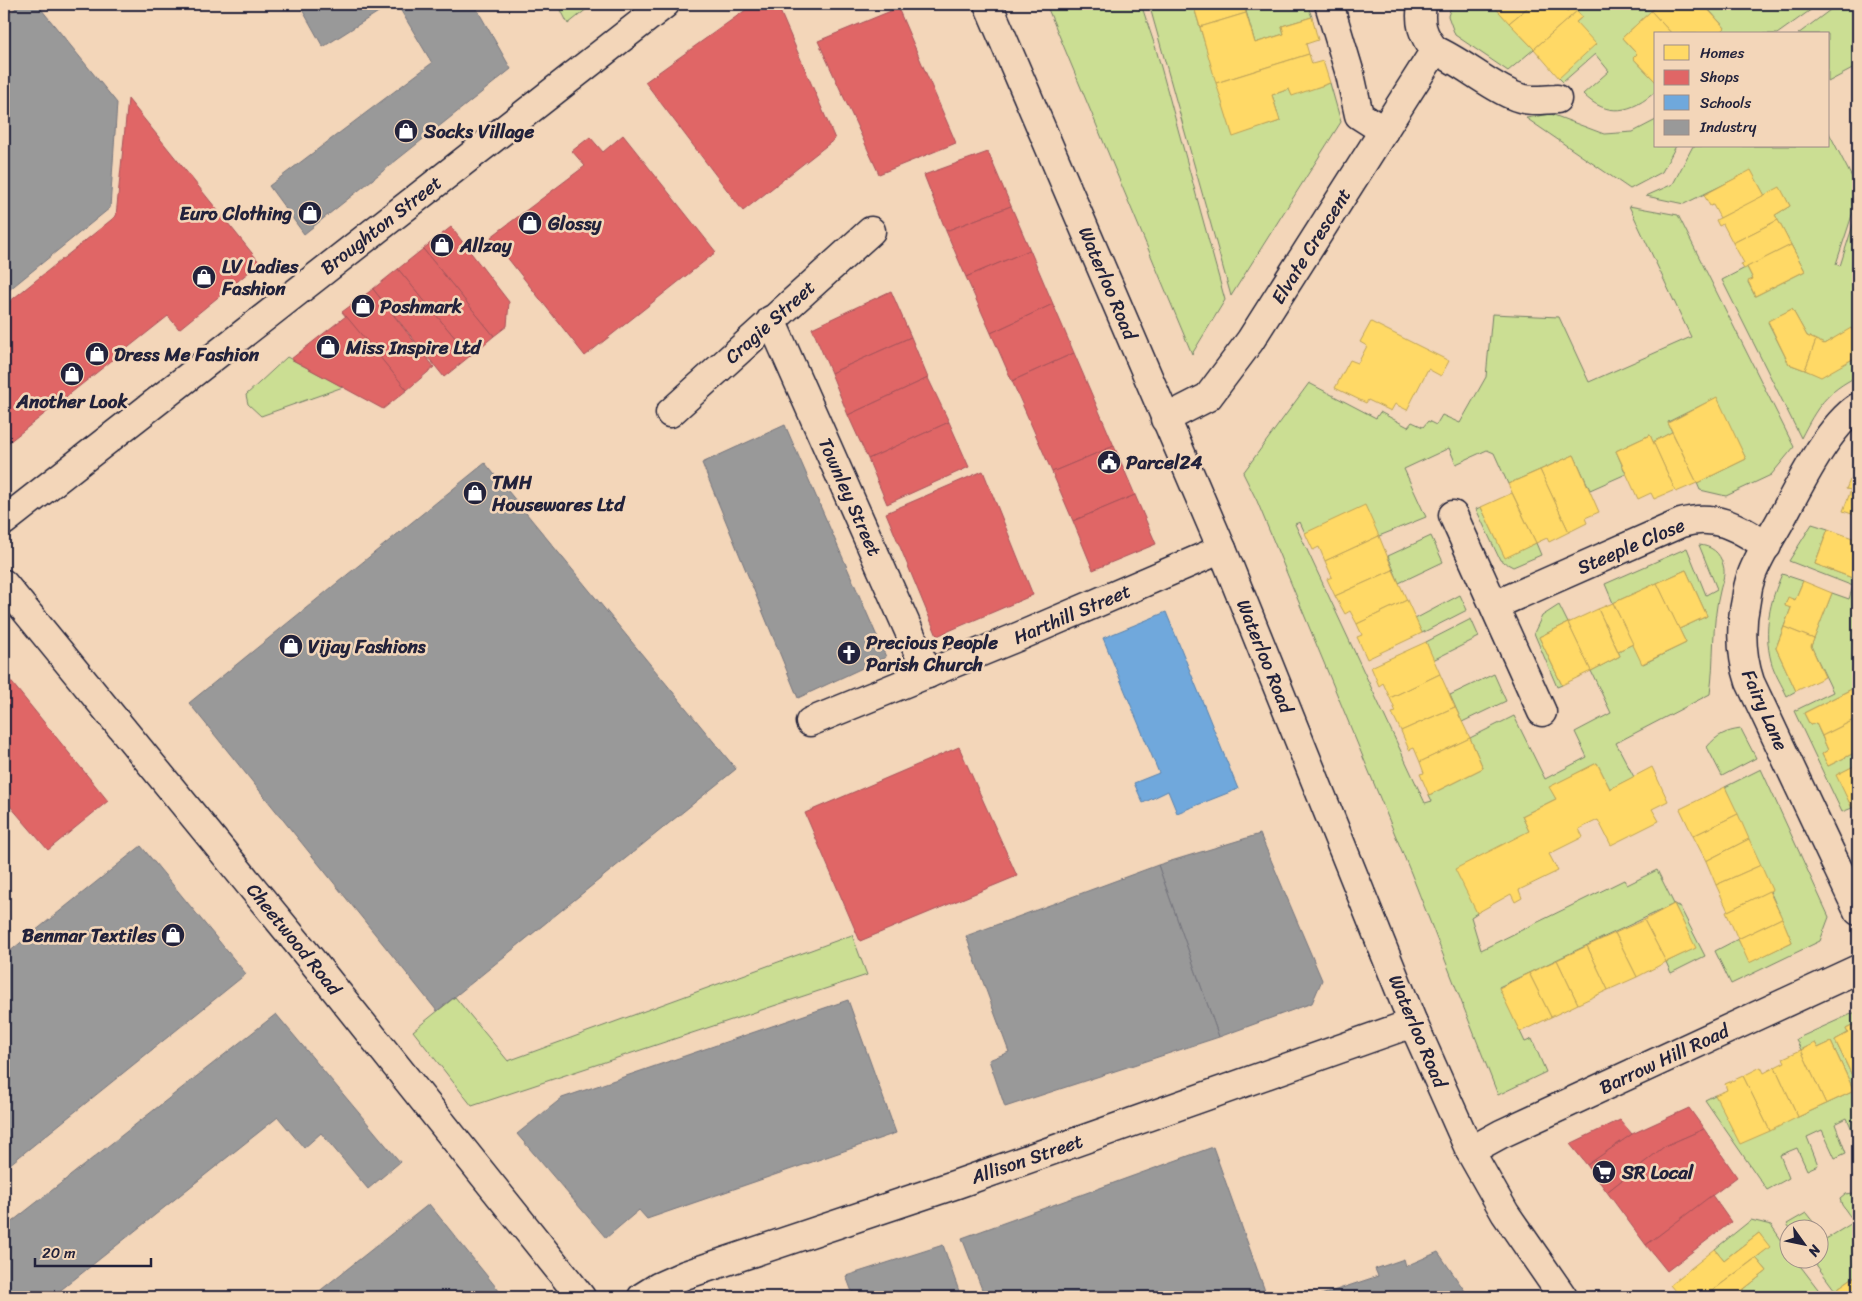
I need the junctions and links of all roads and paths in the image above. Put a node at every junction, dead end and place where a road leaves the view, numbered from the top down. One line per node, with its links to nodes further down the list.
1 (665, 4): 14 (street, Broughton Street)
2 (988, 4): 12 (street, Waterloo Road)
3 (1329, 4): 7 (street)
4 (1422, 4): 5 (street)
5 (1435, 50): 6 (street); 7 (street, Elvate Crescent)
6 (1557, 100)
7 (1384, 131): 12 (street, Elvate Crescent)
8 (871, 231): 9 (street, Cragie Street)
9 (771, 320): 11 (street, Cragie Street); 19 (street, Townley Street)
10 (1858, 407): 15 (street, Fairy Lane)
11 (670, 413)
12 (1165, 418): 16 (street, Waterloo Road)
13 (1453, 515): 18 (street)
14 (4, 521)
15 (1766, 546): 18 (street, Steeple Close); 22 (street, Fairy Lane)
16 (1222, 549): 19 (street, Harthill Street); 24 (street, Waterloo Road)
17 (4, 584): 26 (street, Cheetwood Road)
18 (1495, 605): 20 (street)
19 (928, 674): 21 (street, Harthill Street)
20 (1542, 712)
21 (810, 722)
22 (1858, 911)
23 (1858, 969): 25 (street, Barrow Hill Road)
24 (1413, 1023): 25 (street, Waterloo Road); 27 (street, Allison Street)
25 (1470, 1151): 28 (street, Waterloo Road)
26 (581, 1297)
27 (642, 1297)
28 (1563, 1297)

